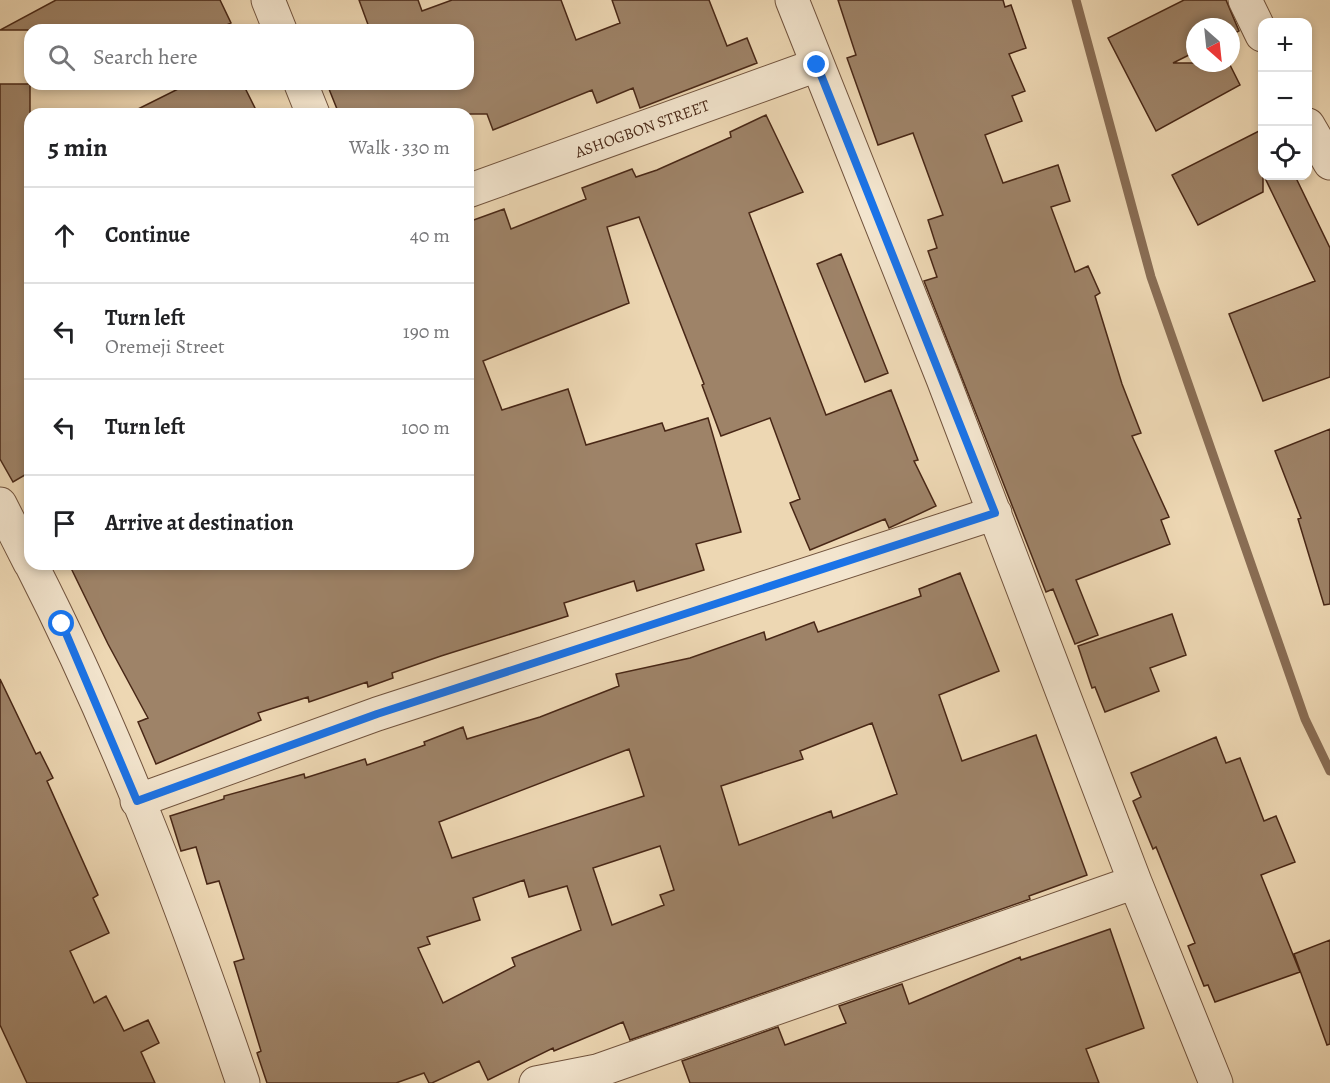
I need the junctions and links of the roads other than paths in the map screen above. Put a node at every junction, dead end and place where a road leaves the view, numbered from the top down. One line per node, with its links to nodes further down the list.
1 (268, 0): 4 (street)
2 (792, 0): 6 (street)
3 (1245, 0): 5 (street)
4 (278, 24)
5 (1258, 25)
6 (817, 65): 11 (street, ASHOGBON STREET); 13 (street)
7 (303, 90): 8 (street)
8 (311, 108)
9 (1309, 126): 10 (street)
10 (1330, 163)
11 (474, 189)
12 (0, 504): 14 (street)
13 (995, 513): 16 (street); 17 (street)
14 (24, 551)
15 (34, 570): 16 (street)
16 (137, 801): 18 (street)
17 (1135, 882): 19 (street); 20 (street)
18 (243, 1083)
19 (536, 1083)
20 (1216, 1083)

